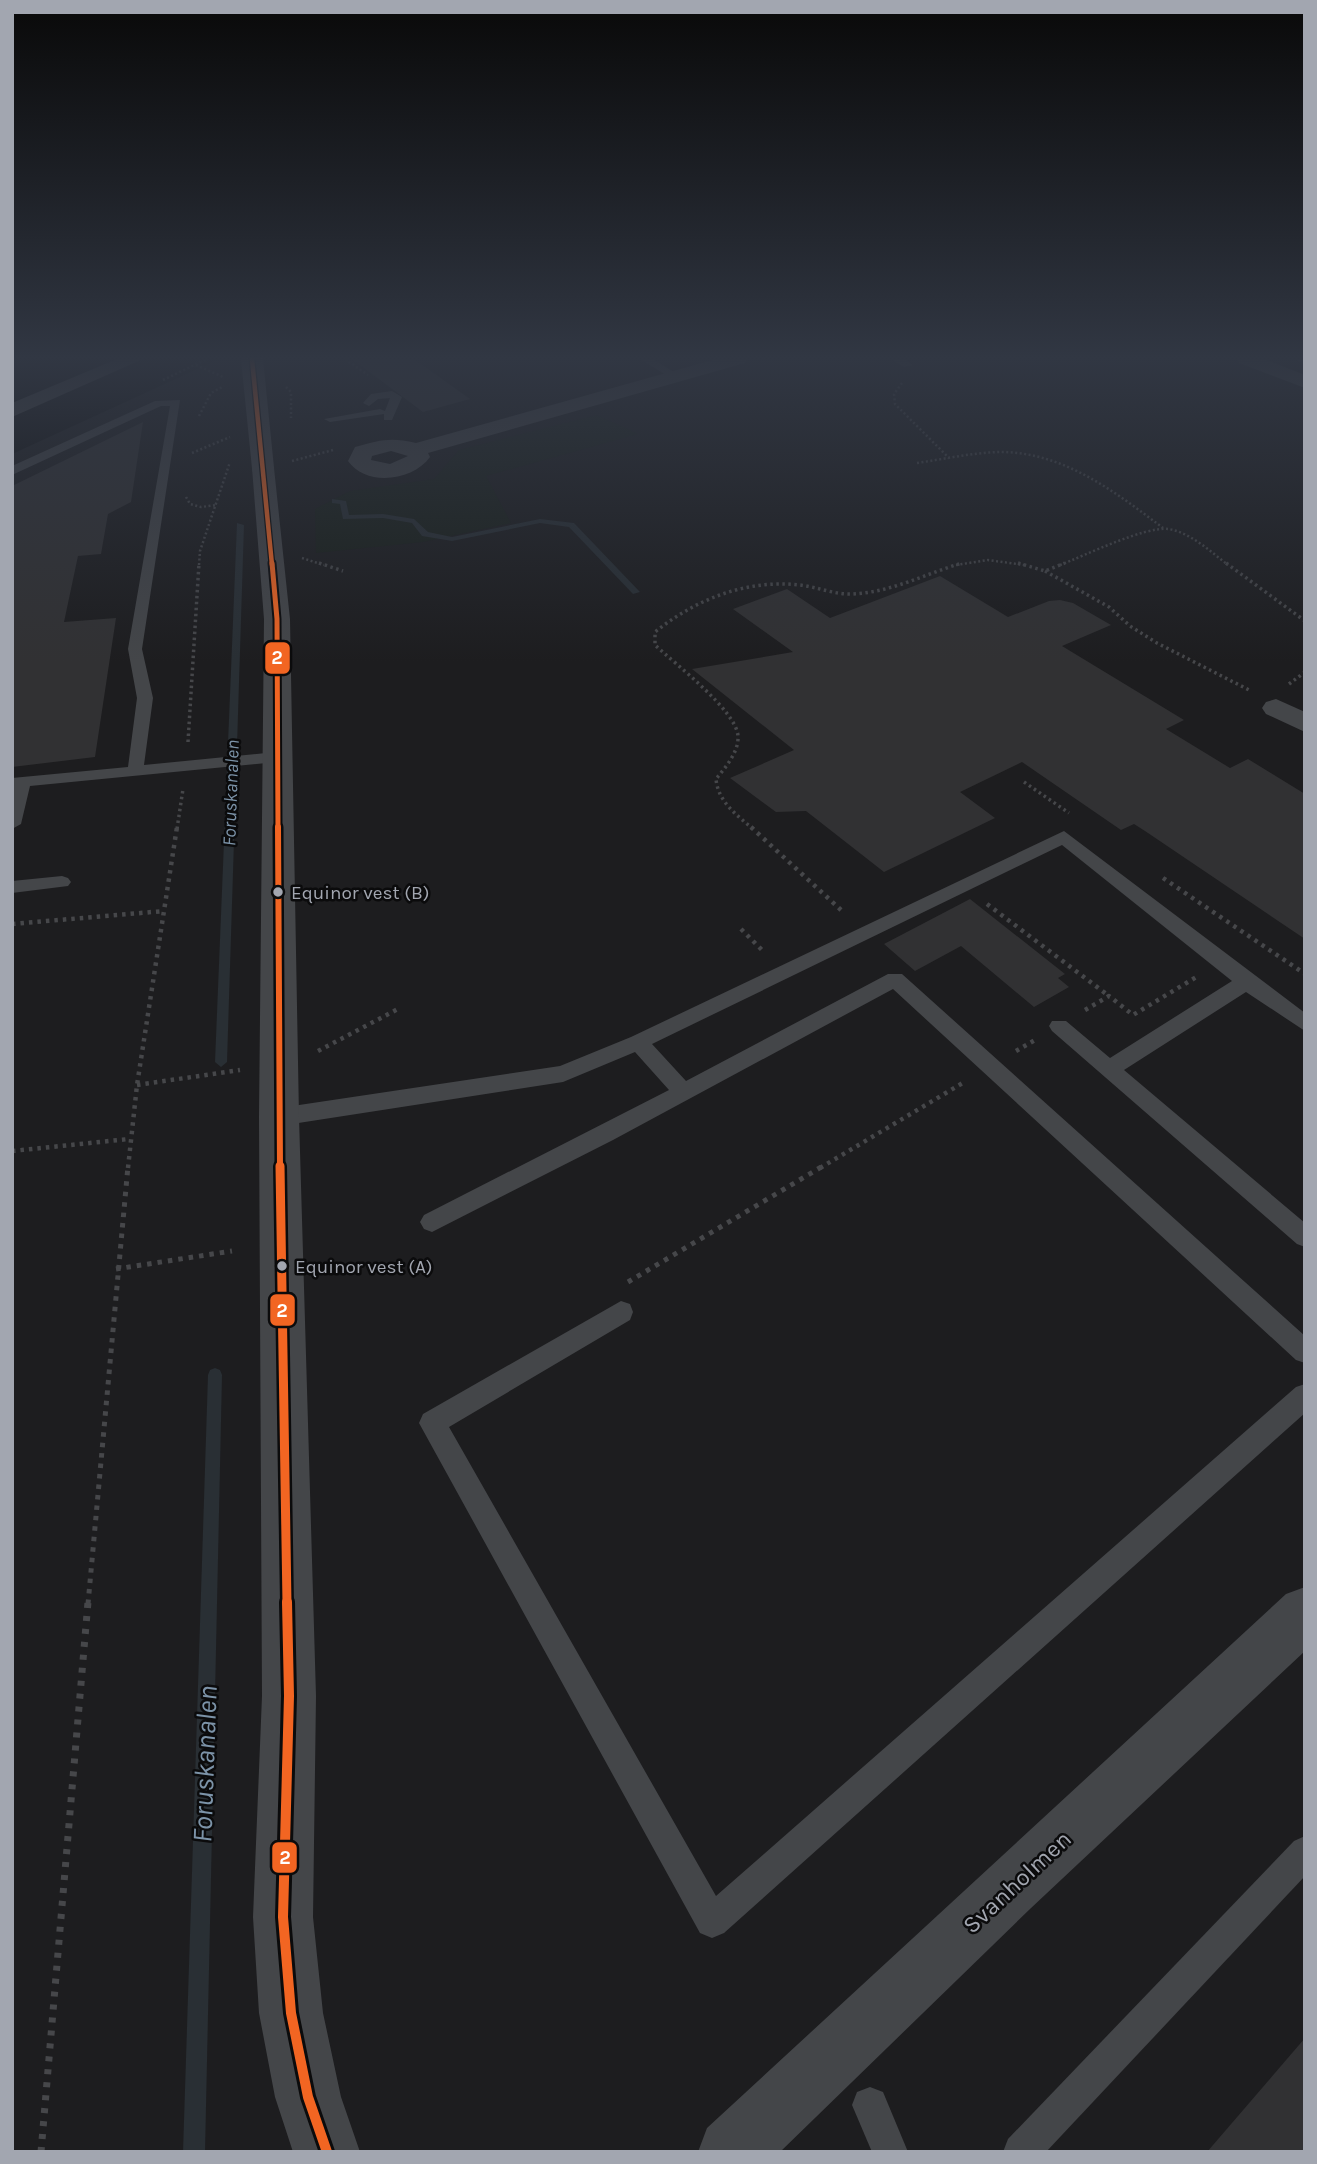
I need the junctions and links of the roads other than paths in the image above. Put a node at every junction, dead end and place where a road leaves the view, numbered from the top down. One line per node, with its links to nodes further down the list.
1 (36, 460): 4 (lane)
2 (166, 460): 8 (lane)
3 (262, 460): 7 (street, bridge)
4 (12, 471)
5 (1276, 708): 6 (street)
6 (1305, 723)
7 (261, 758): 8 (lane); 20 (street)
8 (135, 772): 9 (lane)
9 (17, 783): 10 (lane)
10 (15, 807): 11 (lane)
11 (12, 824)
12 (62, 882): 13 (lane)
13 (12, 887)
14 (1246, 982): 15 (lane); 17 (lane); 18 (lane)
15 (1305, 1024)
16 (1059, 1026): 18 (lane)
17 (638, 1042): 19 (lane); 20 (lane)
18 (1110, 1068): 22 (lane)
19 (684, 1092): 21 (lane); 24 (lane)
20 (279, 1117): 29 (street)
21 (432, 1222)
22 (1305, 1237)
23 (620, 1300): 25 (lane)
24 (1305, 1352)
25 (1305, 1396)
26 (1305, 1613): 30 (street, Svanholmen)
27 (1305, 1852): 32 (lane)
28 (870, 2105): 31 (lane)
29 (327, 2152)
30 (731, 2152)
31 (890, 2152)
32 (1021, 2152)

